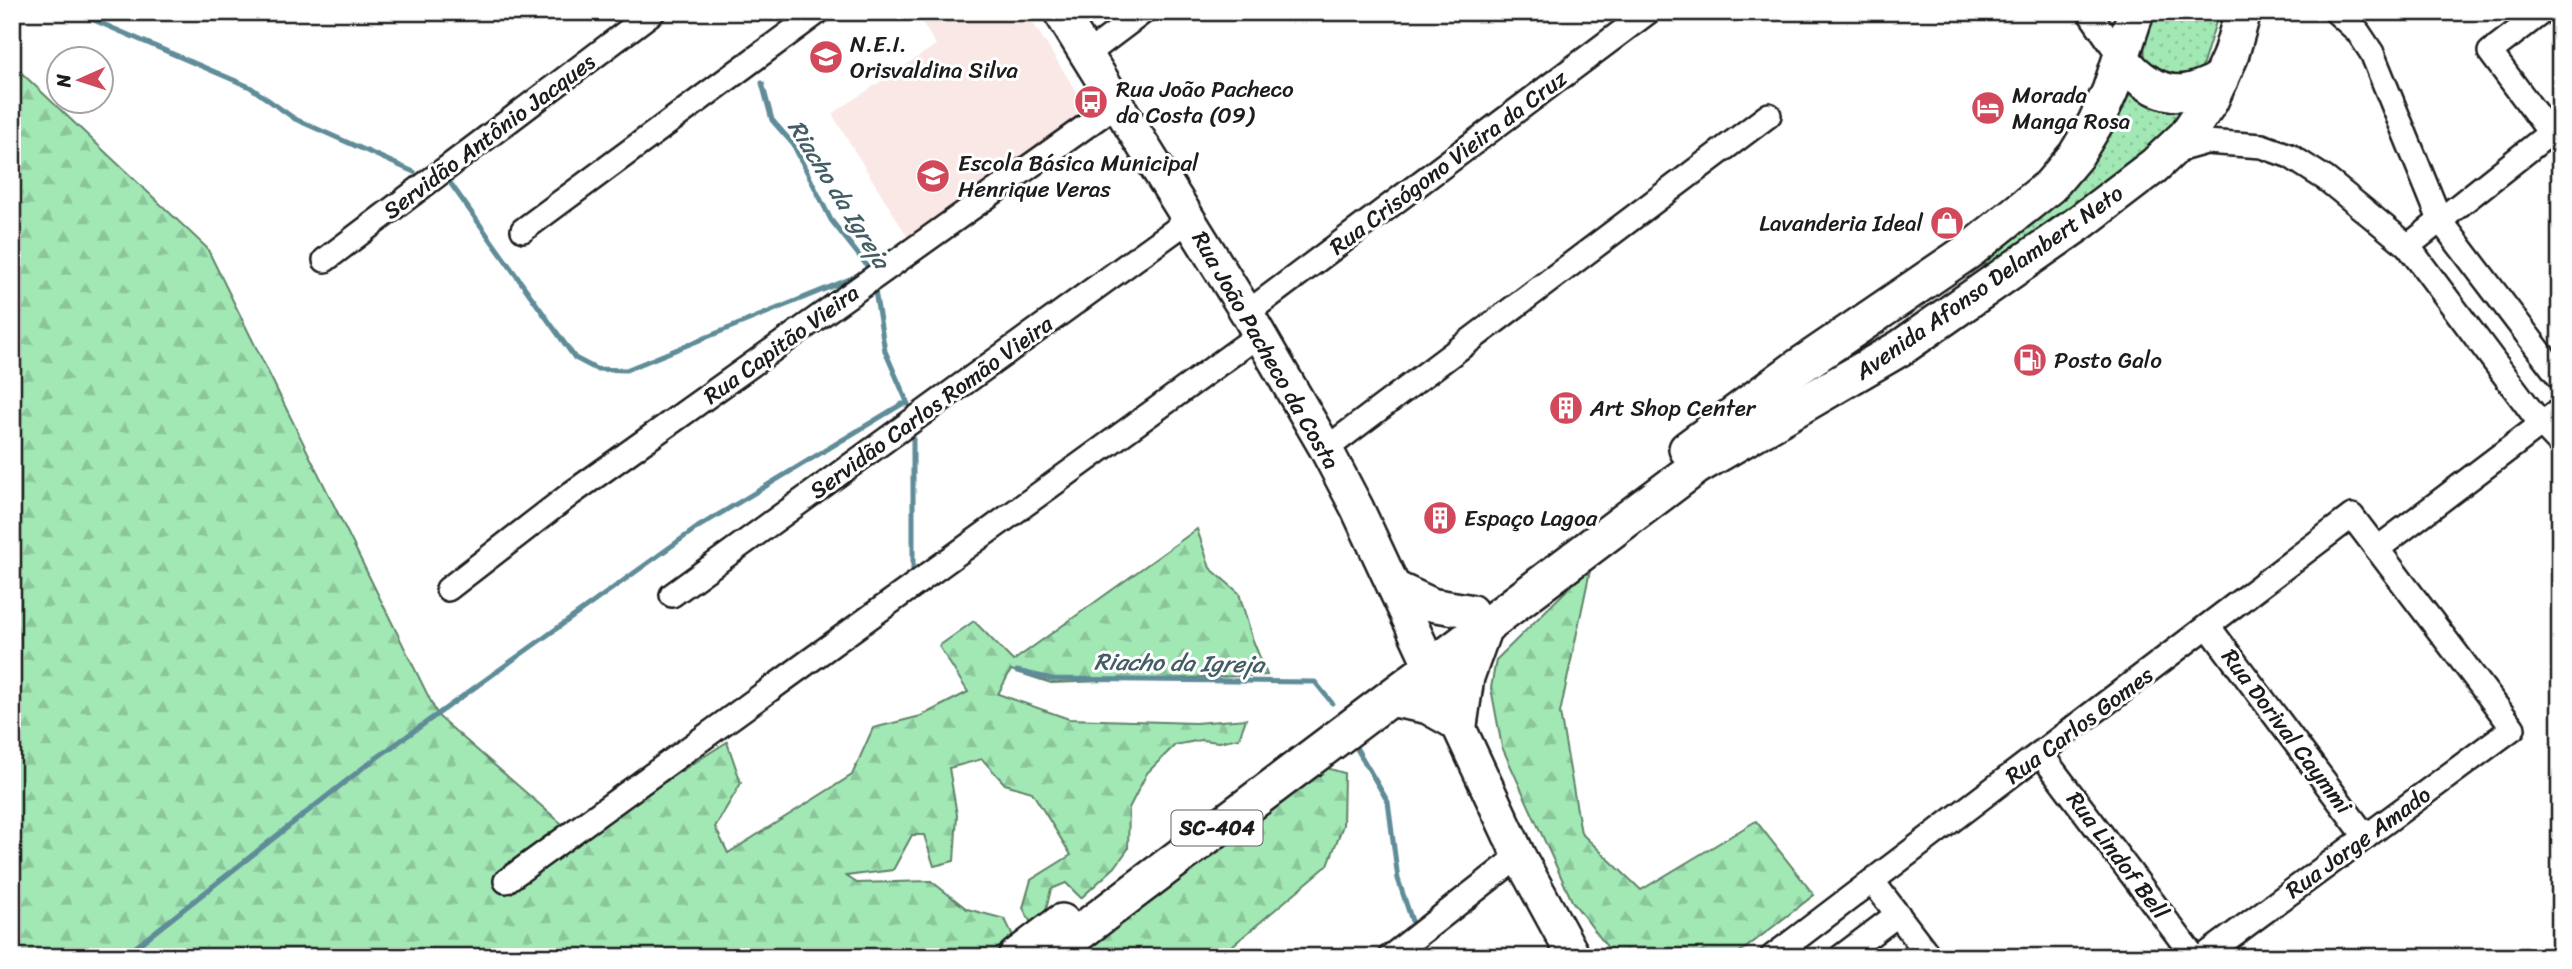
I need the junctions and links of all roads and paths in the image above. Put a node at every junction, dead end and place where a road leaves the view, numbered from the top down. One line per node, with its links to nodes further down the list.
1 (653, 12): 22 (street, Servidão Antônio Jacques)
2 (818, 12): 20 (street)
3 (1060, 12): 11 (street, Rua João Pacheco da Costa)
4 (1143, 12): 11 (street)
5 (1648, 12): 24 (street, Rua Crisógono Vieira da Cruz)
6 (2089, 12): 12 (street)
7 (2136, 12): 12 (main road, Avenida Afonso Delambert Neto)
8 (2243, 12): 13 (main road, Avenida Afonso Delambert Neto)
9 (2336, 12): 19 (street)
10 (2542, 12): 16 (street)
11 (1086, 55): 14 (street, Rua João Pacheco da Costa)
12 (2121, 58): 13 (main road); 23 (main road, Avenida Afonso Delambert Neto)
13 (2220, 80): 17 (main road, Avenida Afonso Delambert Neto)
14 (1117, 104): 18 (street, Rua João Pacheco da Costa); 33 (street, Rua Capitão Vieira)
15 (1769, 115): 30 (street)
16 (2555, 140): 19 (street)
17 (2171, 152): 21 (street); 25 (main road, Avenida Afonso Delambert Neto)
18 (1189, 220): 24 (street, Rua João Pacheco da Costa); 34 (street, Servidão Carlos Romão Vieira)
19 (2440, 220): 21 (street); 26 (street)
20 (523, 230)
21 (2408, 246): 28 (street)
22 (325, 260)
23 (1882, 312): 25 (main road); 35 (main road, Avenida Afonso Delambert Neto)
24 (1254, 323): 30 (street, Rua João Pacheco da Costa); 43 (street, Rua Crisógono Vieira da Cruz)
25 (1884, 358): 35 (main road, Avenida Afonso Delambert Neto)
26 (2560, 379)
27 (2560, 410): 28 (street)
28 (2541, 424): 29 (street); 31 (street)
29 (2560, 444)
30 (1326, 449): 32 (street, Rua João Pacheco da Costa)
31 (2377, 549): 36 (street, Rua Carlos Gomes); 41 (street, Rua Jorge Amado)
32 (1395, 587): 35 (street); 37 (street, Rua João Pacheco da Costa)
33 (448, 589)
34 (672, 595)
35 (1477, 619): 37 (main road, Avenida Afonso Delambert Neto); 39 (main road)
36 (2208, 626): 40 (street, Rua Carlos Gomes); 41 (street, Rua Dorival Caymmi)
37 (1427, 656): 38 (main road, SC-404); 39 (street, Rua João Pacheco da Costa); 46 (main road, SC-404)
38 (1387, 699): 39 (street); 47 (main road, SC-404)
39 (1459, 725): 42 (street, Rua João Pacheco da Costa)
40 (2041, 754): 44 (street, Rua Carlos Gomes); 53 (street, Rua Lindof Bell)
41 (2365, 836): 54 (street, Rua Jorge Amado)
42 (1519, 856): 48 (street); 49 (street, Rua João Pacheco da Costa)
43 (506, 881)
44 (1874, 882): 45 (street); 50 (street, Rua Carlos Gomes)
45 (1898, 914): 51 (street); 52 (street)
46 (1016, 957)
47 (1048, 957)
48 (1390, 957)
49 (1574, 957)
50 (1772, 957)
51 (1841, 957)
52 (1930, 957)
53 (2194, 957)
54 (2203, 957)

